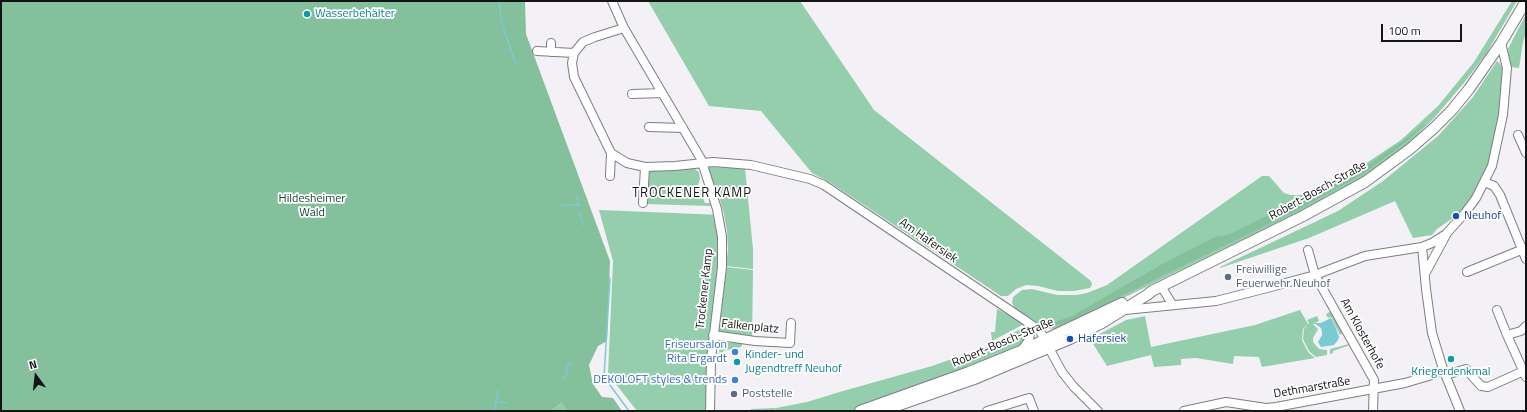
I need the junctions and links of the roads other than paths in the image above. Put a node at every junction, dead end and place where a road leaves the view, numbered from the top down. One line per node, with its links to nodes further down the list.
1 (612, 1): 3 (street, Trockener Kamp)
2 (1526, 1): 5 (main road, Robert-Bosch-Straße)
3 (624, 28): 8 (street); 9 (street, Trockener Kamp)
4 (551, 43): 7 (street)
5 (1499, 47): 19 (street); 29 (main road, Robert-Bosch-Straße)
6 (537, 50): 7 (street)
7 (551, 52): 8 (street)
8 (574, 53): 14 (street)
9 (662, 93): 10 (street); 12 (street, Trockener Kamp)
10 (632, 94)
11 (649, 127): 12 (street)
12 (684, 128): 16 (street, Trockener Kamp)
13 (1518, 134): 15 (street)
14 (611, 153): 17 (street, Am Hafersiek); 18 (street)
15 (1526, 153)
16 (703, 164): 17 (street, Am Hafersiek); 34 (street, Am Hafersiek); 36 (street, Trockener Kamp)
17 (645, 166): 20 (street)
18 (610, 176)
19 (1484, 182): 21 (street); 23 (street)
20 (643, 202)
21 (1446, 234): 22 (street); 28 (street)
22 (1422, 247): 27 (street); 28 (street)
23 (1524, 248): 25 (street); 26 (street)
24 (1308, 250): 27 (street, Am Klosterhofe)
25 (1526, 259)
26 (1467, 272)
27 (1315, 275): 30 (street); 42 (street, Am Klosterhofe)
28 (1425, 275): 40 (street)
29 (1156, 289): 30 (street); 31 (main road, Robert-Bosch-Straße); 38 (main road, Robert-Bosch-Straße)
30 (1172, 304): 31 (street)
31 (1122, 310): 38 (main road, Robert-Bosch-Straße)
32 (1496, 310): 37 (street)
33 (791, 323): 36 (street, Falkenplatz)
34 (1028, 323): 38 (street, Am Hafersiek); 39 (street)
35 (1526, 326): 37 (street)
36 (713, 335): 43 (street, Trockener Kamp)
37 (1507, 336): 41 (street)
38 (1047, 344): 39 (main road, Robert-Bosch-Straße); 45 (main road, Robert-Bosch-Straße); 48 (street, Am Hafersiek)
39 (1021, 351): 44 (main road, Robert-Bosch-Straße)
40 (1444, 372): 41 (street, Dethmarstraße); 42 (street, Dethmarstraße); 51 (street)
41 (1525, 373)
42 (1373, 389): 49 (street, Dethmarstraße); 50 (street, Am Klosterhofe)
43 (710, 411)
44 (860, 411)
45 (882, 411)
46 (987, 411): 47 (street)
47 (1034, 411)
48 (1098, 411)
49 (1184, 411)
50 (1373, 411)
51 (1460, 411)

